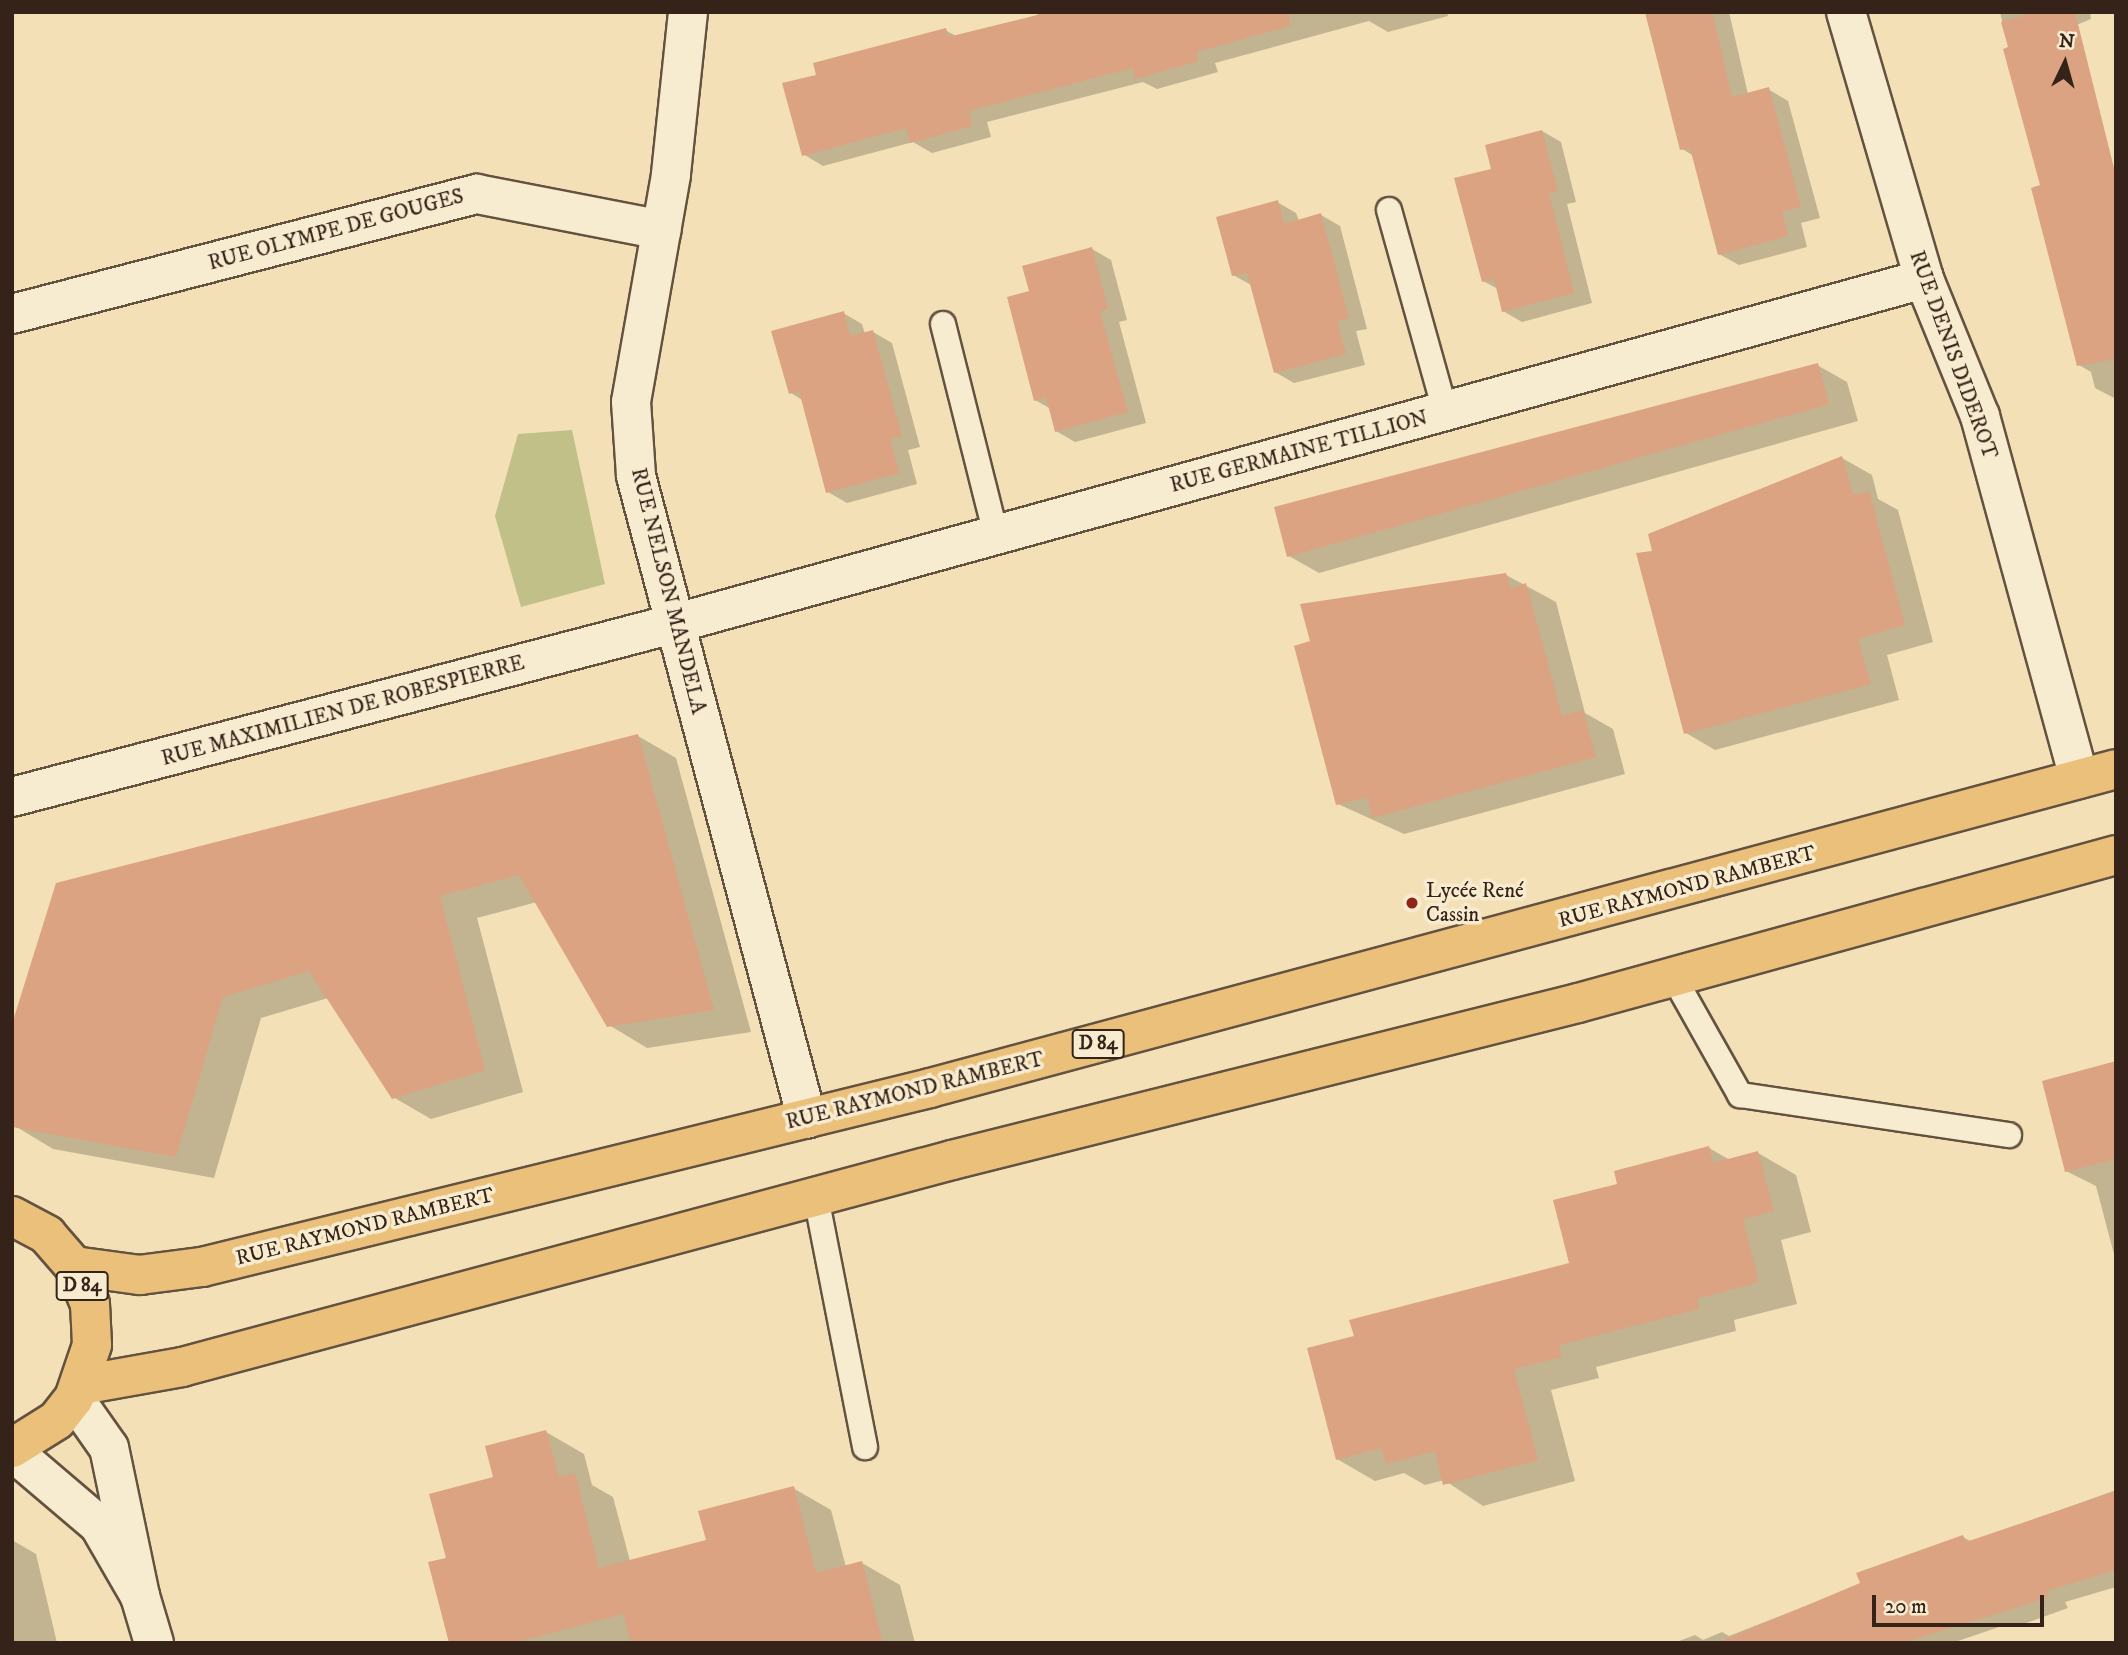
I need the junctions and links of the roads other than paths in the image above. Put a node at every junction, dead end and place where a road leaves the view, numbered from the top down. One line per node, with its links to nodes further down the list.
1 (688, 12): 4 (street, RUE NELSON MANDELA)
2 (1846, 12): 5 (street, RUE DENIS DIDEROT)
3 (1389, 210): 8 (lane)
4 (662, 230): 6 (street, RUE OLYMPE DE GOUGES); 10 (street, RUE NELSON MANDELA)
5 (1924, 279): 8 (street, RUE GERMAINE TILLION); 12 (street, RUE DENIS DIDEROT)
6 (12, 314)
7 (943, 324): 9 (lane)
8 (1445, 411): 9 (street, RUE GERMAINE TILLION)
9 (996, 536): 10 (street, RUE GERMAINE TILLION)
10 (673, 624): 13 (street, RUE MAXIMILIEN DE ROBESPIERRE); 16 (street, RUE NELSON MANDELA)
11 (2116, 769): 12 (main road, RUE RAYMOND RAMBERT / D 84)
12 (2079, 779): 16 (main road, RUE RAYMOND RAMBERT / D 84)
13 (12, 797)
14 (2116, 855): 15 (main road)
15 (1673, 976): 17 (lane); 18 (main road)
16 (807, 1119): 20 (main road, RUE RAYMOND RAMBERT / D 84)
17 (2009, 1135)
18 (816, 1197): 21 (main road); 22 (lane)
19 (12, 1216): 20 (main road, D 84)
20 (74, 1266): 21 (main road, D 84)
21 (78, 1391): 23 (main road, D 84); 24 (street)
22 (865, 1447)
23 (12, 1449): 24 (street)
24 (140, 1596): 25 (street)
25 (154, 1643)

